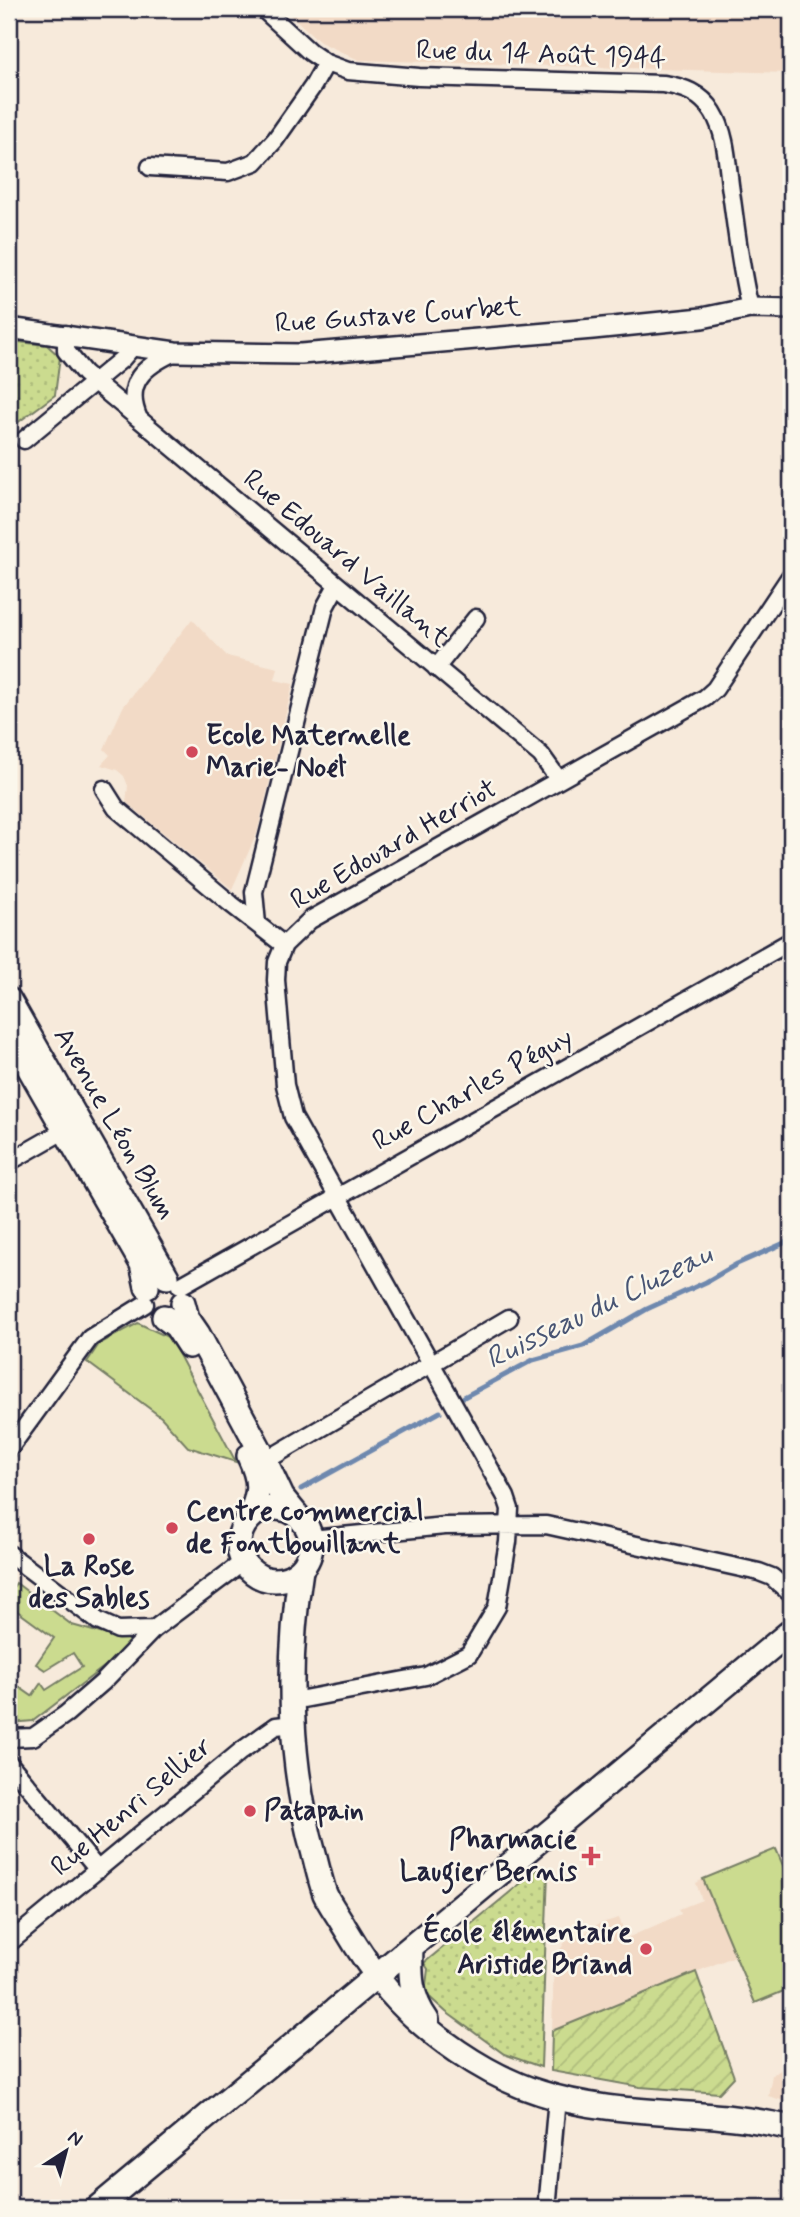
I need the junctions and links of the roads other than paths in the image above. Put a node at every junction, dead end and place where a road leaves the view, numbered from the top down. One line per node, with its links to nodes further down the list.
1 (263, 9): 2 (street, Rue du 14 Août 1944)
2 (326, 63): 3 (street); 4 (street, Rue du 14 Août 1944)
3 (150, 167)
4 (750, 308): 5 (street, Rue Gustave Courbet); 9 (street, Rue Gustave Courbet)
5 (791, 309)
6 (9, 328): 7 (street, Rue Gustave Courbet)
7 (66, 334): 8 (street, Rue Gustave Courbet); 10 (street, Rue Edouard Vaillant)
8 (134, 345): 9 (street, Rue Gustave Courbet); 10 (street)
9 (175, 352): 11 (street)
10 (94, 382): 11 (street, Rue Edouard Vaillant); 12 (street)
11 (140, 421): 14 (street, Rue Edouard Vaillant)
12 (24, 440)
13 (791, 575): 17 (street, Rue Edouard Herriot)
14 (337, 585): 16 (street, Rue Edouard Vaillant); 19 (street)
15 (477, 618): 16 (street)
16 (436, 668): 17 (street, Rue Edouard Vaillant)
17 (559, 780): 23 (street, Rue Edouard Herriot)
18 (104, 789): 20 (street)
19 (254, 892): 20 (street); 21 (street)
20 (231, 904): 21 (street)
21 (257, 924): 23 (street)
22 (791, 941): 28 (street, Rue Charles Péguy)
23 (284, 945): 28 (street, Rue Edouard Herriot)
24 (9, 1000): 29 (main road, Avenue Léon Blum)
25 (9, 1032): 26 (main road, Avenue Léon Blum)
26 (66, 1133): 27 (street); 29 (main road, Avenue Léon Blum)
27 (9, 1162)
28 (336, 1197): 29 (street, Rue Charles Péguy); 31 (street, Rue Edouard Herriot)
29 (164, 1296): 32 (street, Rue Charles Péguy); 33 (main road, Avenue Léon Blum); 35 (main road, Avenue Léon Blum)
30 (509, 1318): 31 (street)
31 (432, 1361): 33 (street); 36 (street, Rue Edouard Herriot)
32 (9, 1449)
33 (265, 1461): 34 (main road, Avenue Léon Blum)
34 (296, 1514): 35 (main road); 37 (main road, Avenue Léon Blum)
35 (250, 1517): 39 (main road, Avenue Léon Blum)
36 (509, 1527): 37 (street); 42 (street); 46 (street, Rue Edouard Herriot)
37 (311, 1539): 40 (main road)
38 (9, 1554): 44 (street)
39 (243, 1562): 41 (main road); 44 (street)
40 (301, 1570): 41 (main road); 43 (main road)
41 (270, 1580): 43 (main road)
42 (791, 1594)
43 (295, 1608): 46 (main road)
44 (154, 1629): 48 (street)
45 (791, 1631): 52 (main road)
46 (293, 1701): 47 (main road)
47 (294, 1724): 50 (street, Rue Henri Sellier); 53 (main road)
48 (9, 1738)
49 (9, 1763): 50 (street)
50 (98, 1870): 51 (street, Rue Henri Sellier)
51 (9, 1943)
52 (411, 1947): 53 (main road); 54 (main road)
53 (377, 1975): 54 (main road); 58 (main road)
54 (450, 2046): 55 (main road)
55 (557, 2098): 56 (main road); 57 (street)
56 (791, 2127)
57 (548, 2198)
58 (97, 2208)

